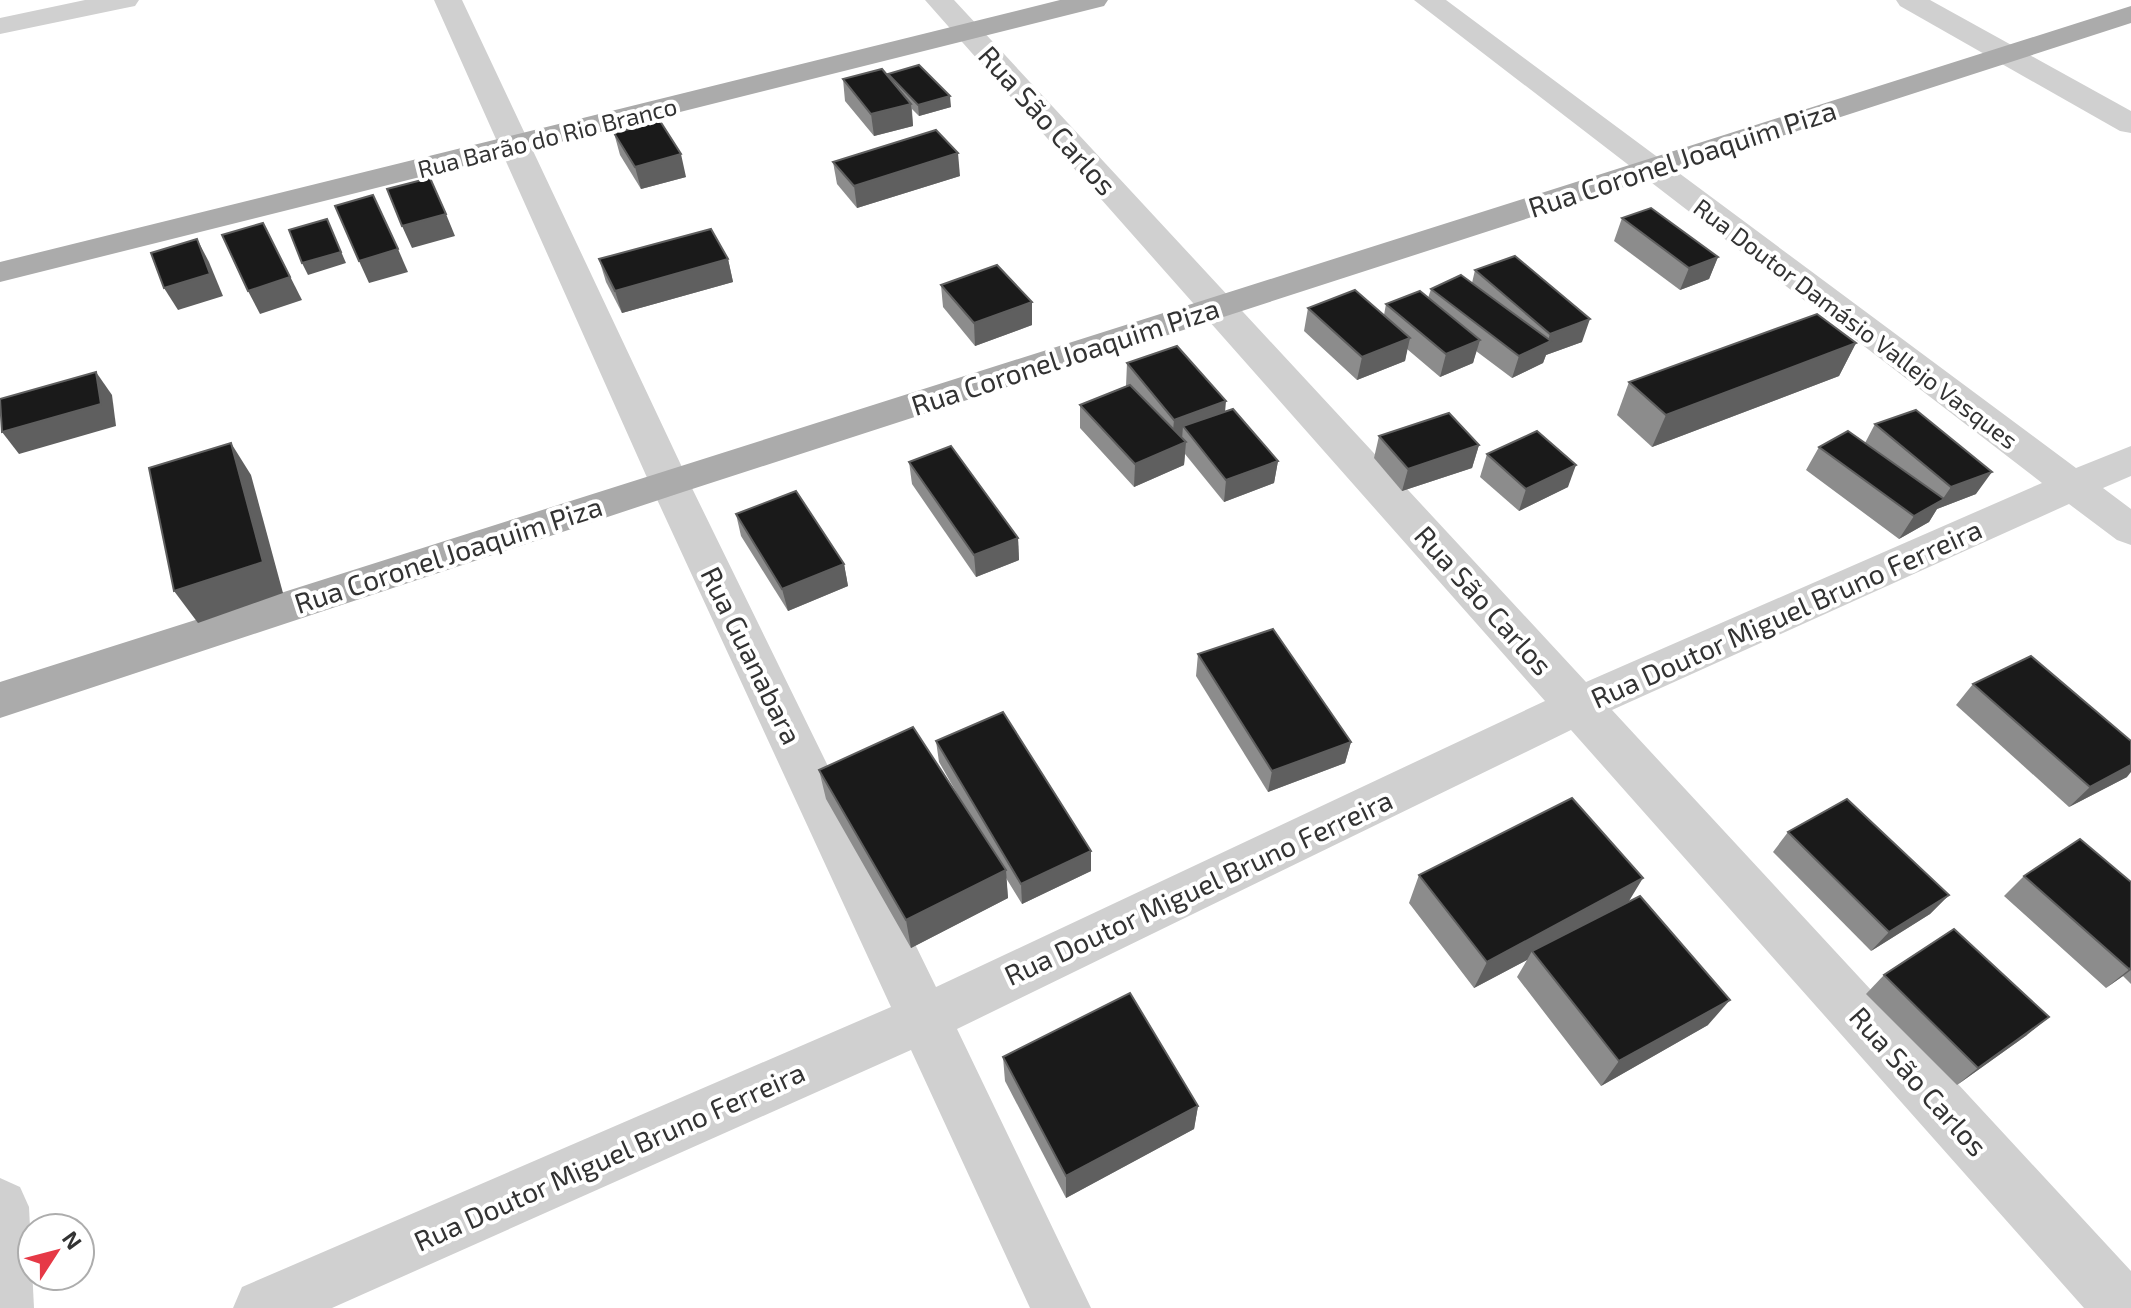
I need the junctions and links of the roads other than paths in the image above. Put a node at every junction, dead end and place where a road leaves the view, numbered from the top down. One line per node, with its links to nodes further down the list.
1 (125, 0): 8 (street)
2 (448, 0): 11 (street, Rua Guanabara)
3 (1094, 0): 7 (main road, Rua Barão do Rio Branco)
4 (1428, 0): 12 (street, Rua Doutor Damásio Vallejo Vasques)
5 (1910, 0): 9 (street)
6 (2131, 14): 9 (main road, Rua Coronel Joaquim Piza)
7 (953, 16): 11 (main road, Rua Barão do Rio Branco); 14 (street, Rua São Carlos)
8 (0, 26)
9 (2006, 54): 10 (street); 12 (main road, Rua Coronel Joaquim Piza)
10 (2131, 124)
11 (516, 145): 13 (main road, Rua Barão do Rio Branco); 16 (street, Rua Guanabara)
12 (1652, 168): 14 (main road, Rua Coronel Joaquim Piza); 17 (street, Rua Doutor Damásio Vallejo Vasques)
13 (0, 272)
14 (1218, 307): 16 (main road, Rua Coronel Joaquim Piza); 20 (street, Rua São Carlos)
15 (2131, 460): 17 (street, Rua Doutor Miguel Bruno Ferreira)
16 (669, 482): 19 (main road, Rua Coronel Joaquim Piza); 21 (street, Rua Guanabara)
17 (2072, 485): 18 (street, Rua Doutor Damásio Vallejo Vasques); 20 (street, Rua Doutor Miguel Bruno Ferreira)
18 (2131, 530)
19 (0, 700)
20 (1579, 705): 21 (street, Rua Doutor Miguel Bruno Ferreira); 26 (street, Rua São Carlos)
21 (925, 1018): 24 (street, Rua Doutor Miguel Bruno Ferreira); 25 (street, Rua Guanabara)
22 (0, 1207): 23 (street)
23 (4, 1308)
24 (263, 1308)
25 (1061, 1308)
26 (2124, 1308)

